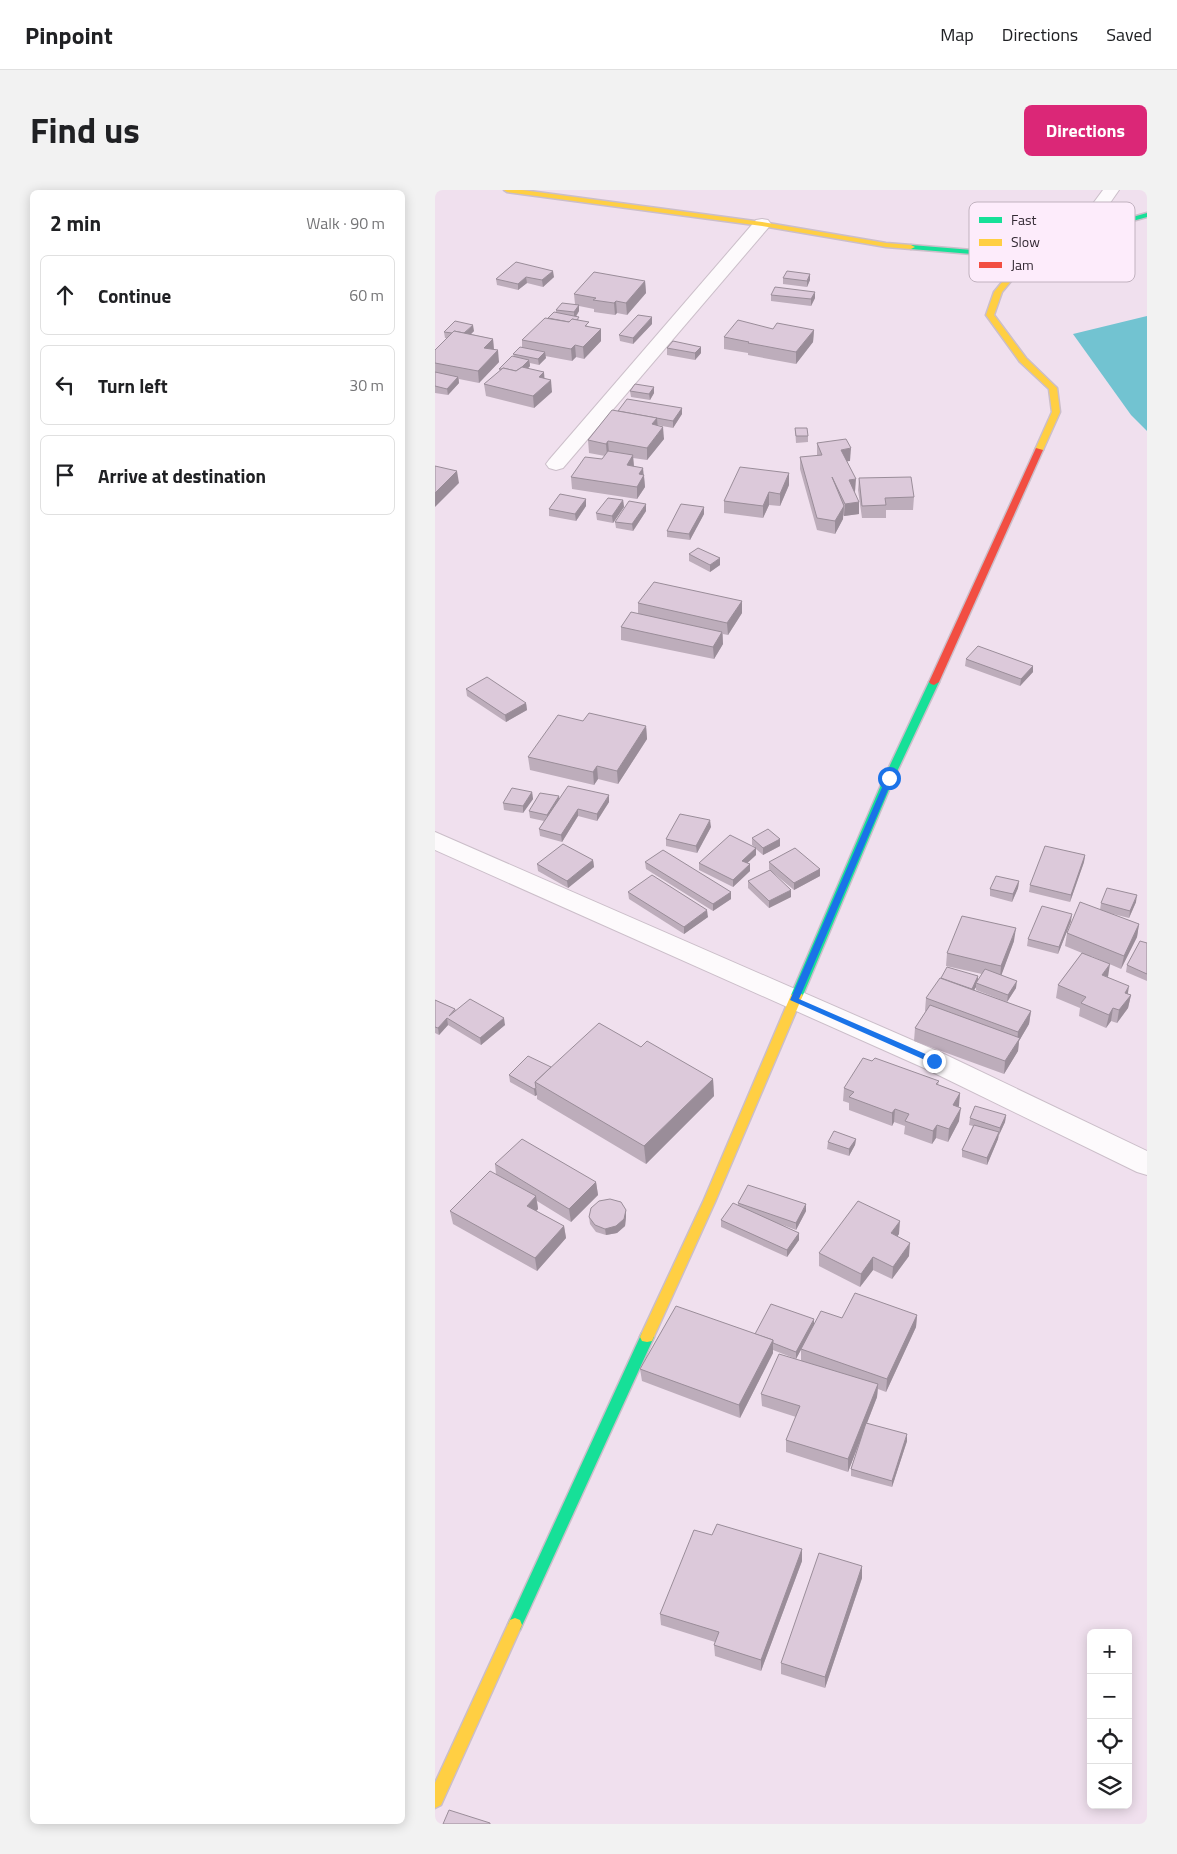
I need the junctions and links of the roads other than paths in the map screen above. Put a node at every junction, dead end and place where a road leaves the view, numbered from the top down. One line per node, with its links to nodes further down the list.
1 (507, 190): 4 (street)
2 (1111, 190): 3 (street)
3 (1102, 202)
4 (762, 224): 5 (street); 7 (street)
5 (969, 252)
6 (1006, 282): 9 (street)
7 (556, 464)
8 (435, 840): 9 (street)
9 (794, 1000): 10 (street); 11 (street)
10 (1147, 1164)
11 (435, 1800)

